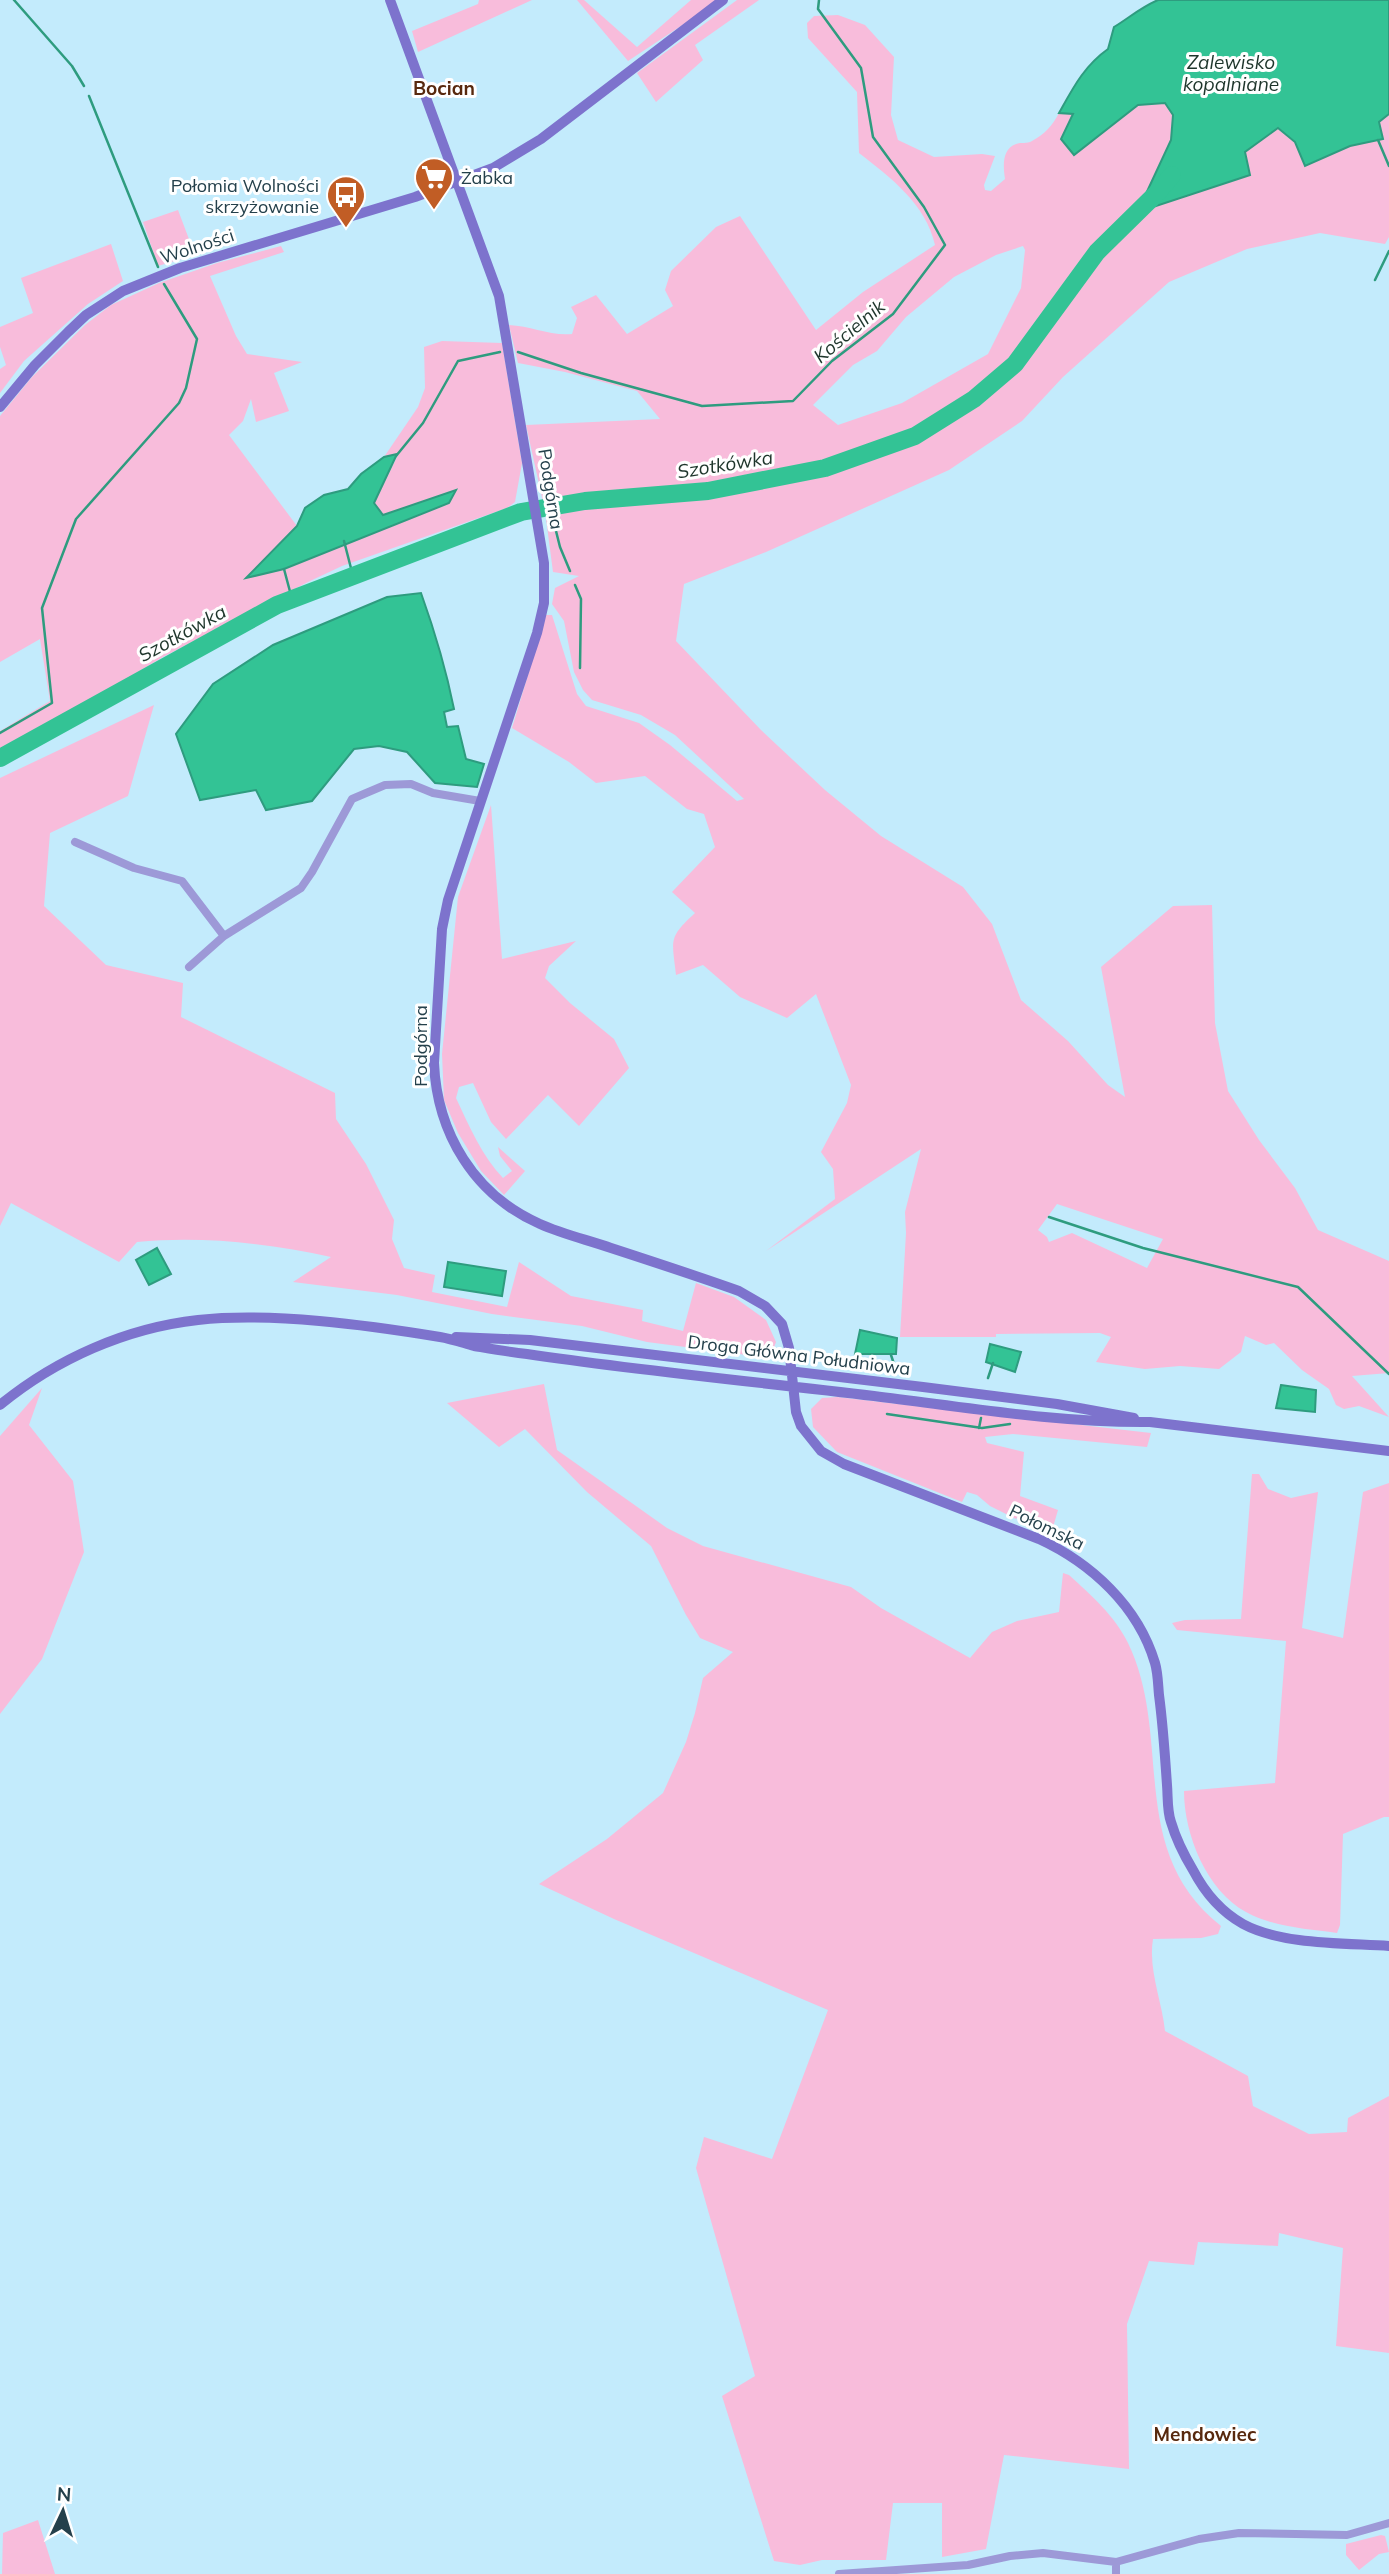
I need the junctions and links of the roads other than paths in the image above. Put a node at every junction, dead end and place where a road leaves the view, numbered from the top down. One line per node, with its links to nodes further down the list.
1 (390, 0): 3 (main road, Podgórna)
2 (723, 0): 3 (main road, Wolności)
3 (457, 181): 4 (main road, Wolności); 5 (main road, Podgórna)
4 (0, 407)
5 (481, 801): 7 (street); 9 (main road, Podgórna)
6 (75, 842): 7 (street)
7 (224, 936): 8 (street)
8 (189, 967)
9 (688, 1274): 11 (main road, Połomska)
10 (442, 1337): 11 (main road, Droga Główna Południowa); 12 (main road, Droga Główna Południowa); 13 (main road, Droga Główna Południowa)
11 (791, 1371): 12 (main road, Połomska); 14 (main road, Droga Główna Południowa)
12 (795, 1387): 14 (main road, Droga Główna Południowa); 16 (main road, Połomska)
13 (0, 1405)
14 (1150, 1422): 15 (main road, Droga Główna Południowa)
15 (1389, 1451)
16 (1389, 1946)
17 (1389, 2522): 18 (street)
18 (1116, 2562): 19 (street); 20 (street)
19 (838, 2574)
20 (1116, 2574)

